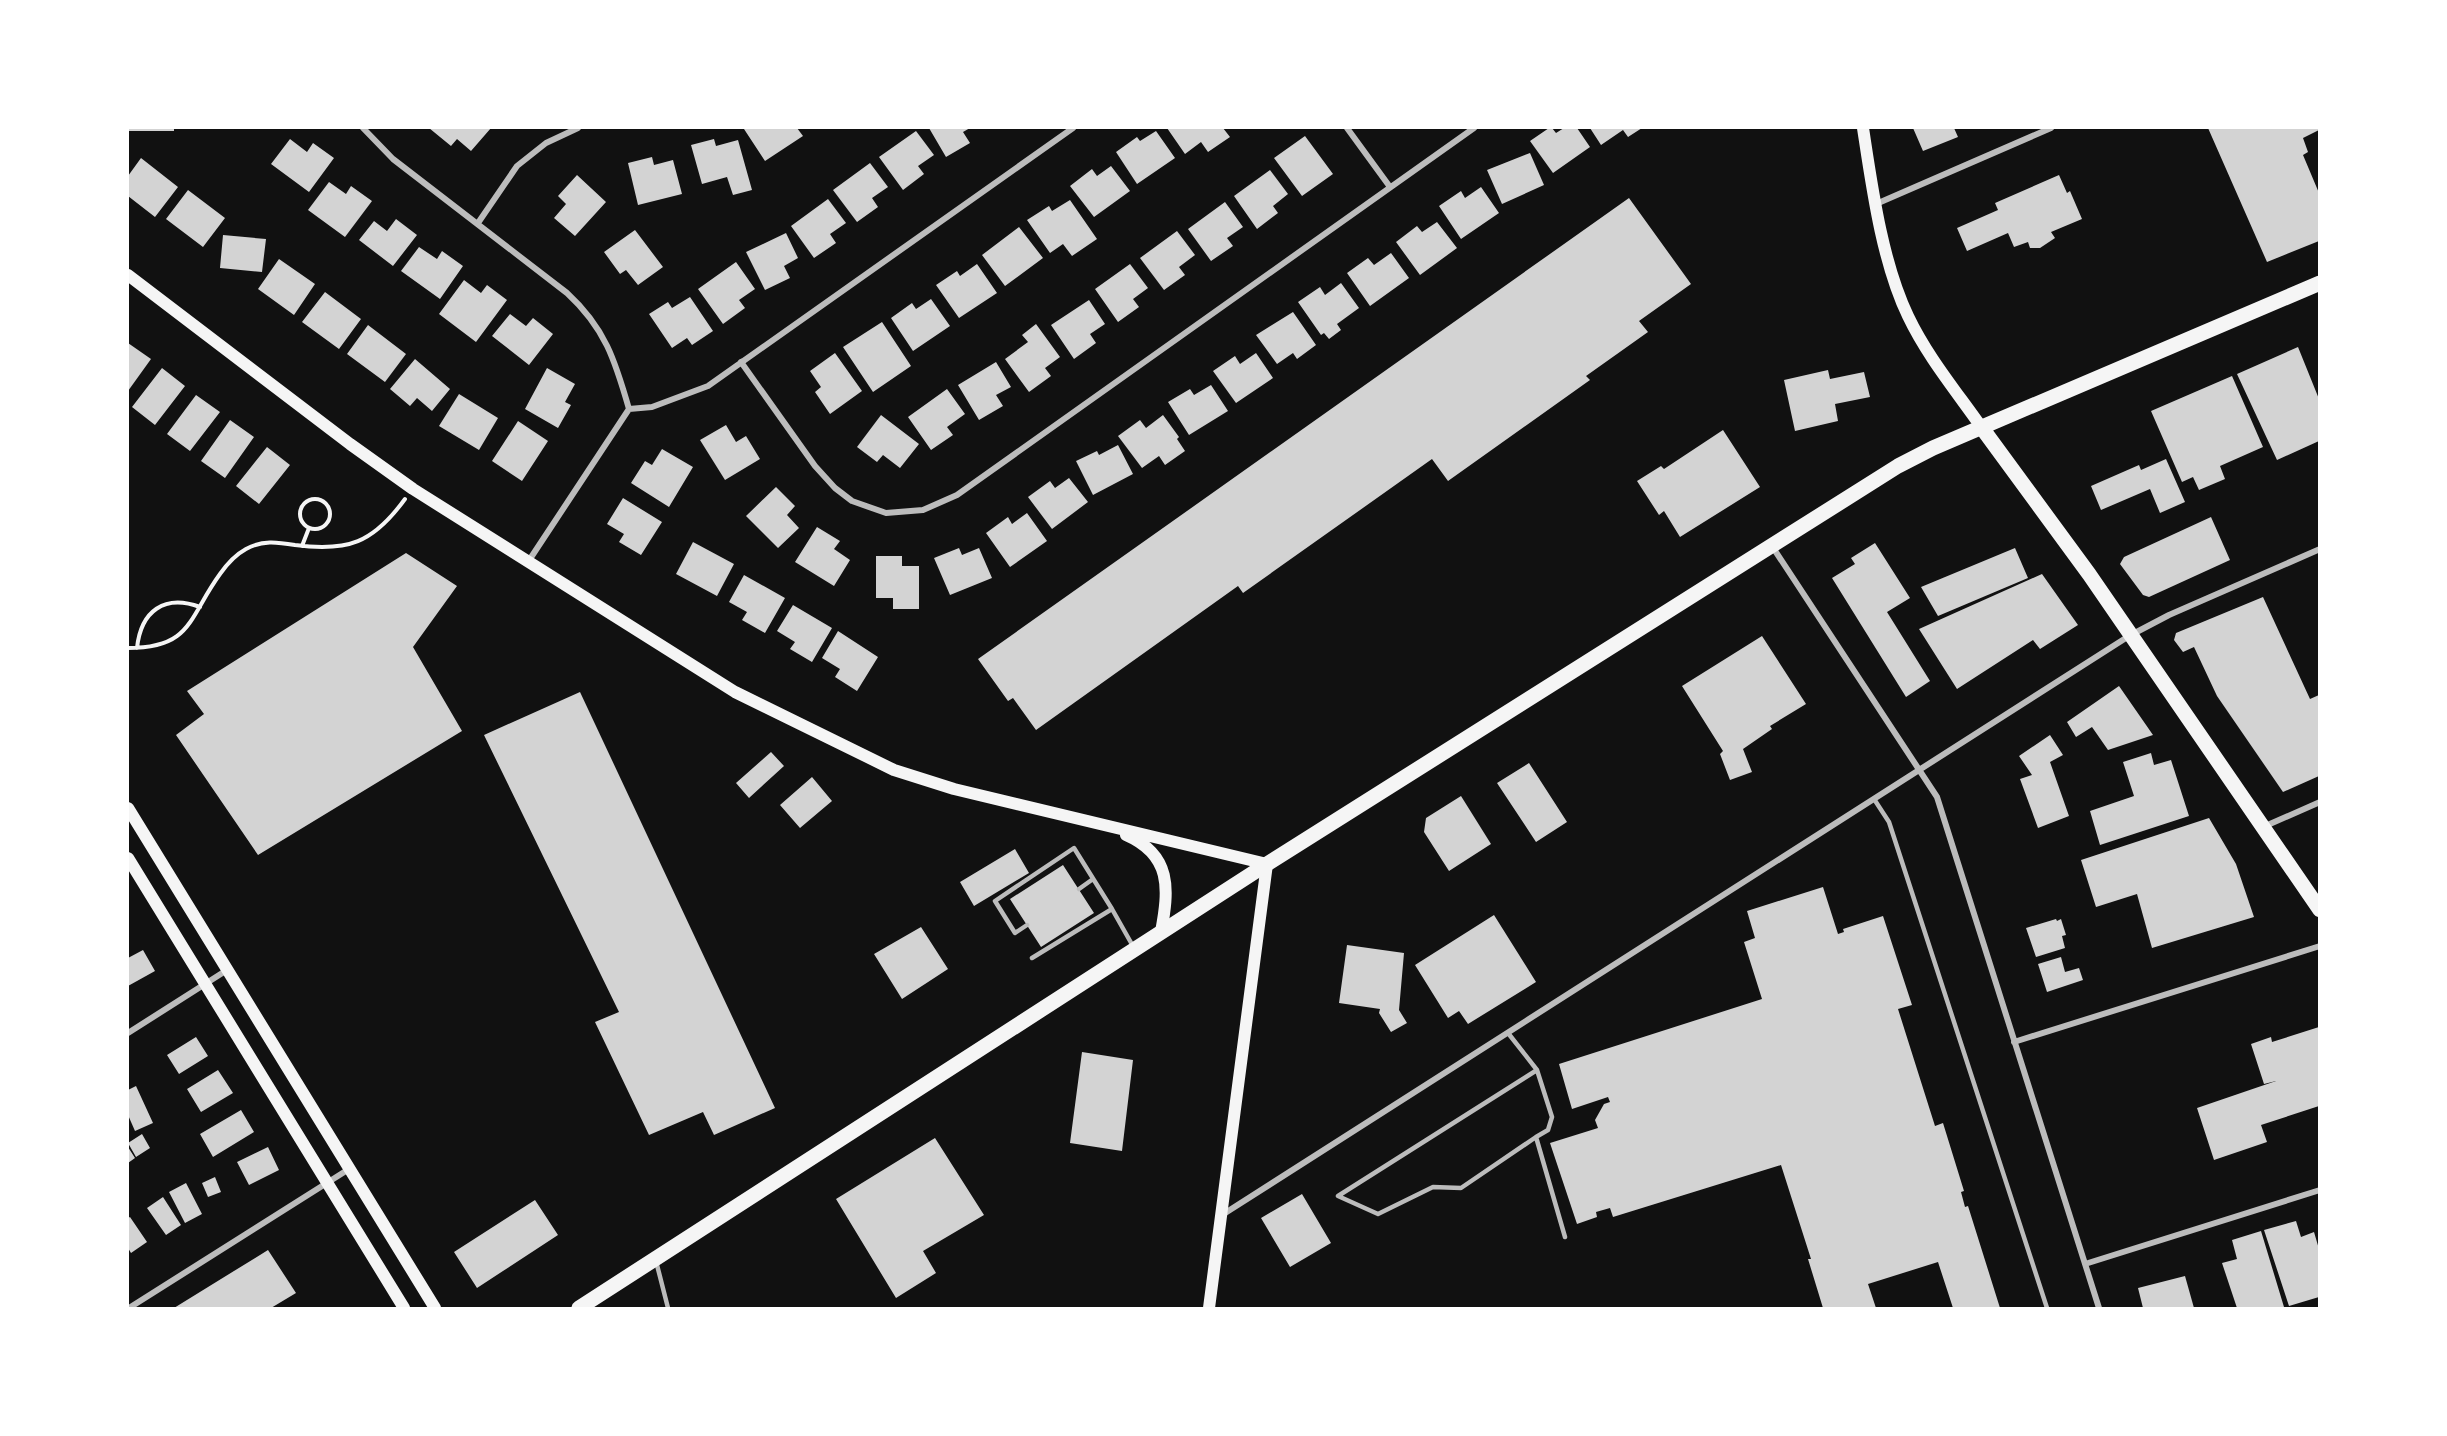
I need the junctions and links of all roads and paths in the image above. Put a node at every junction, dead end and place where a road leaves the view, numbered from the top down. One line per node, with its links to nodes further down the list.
1 (363, 128): 10 (street)
2 (578, 128): 10 (street)
3 (1073, 128): 13 (street)
4 (1347, 128): 8 (street)
5 (1474, 128): 8 (street)
6 (1863, 128): 9 (main road)
7 (2051, 128): 9 (street)
8 (1390, 187): 13 (street)
9 (1876, 204): 15 (main road)
10 (478, 223): 14 (street)
11 (128, 275): 16 (main road)
12 (2319, 283): 15 (main road)
13 (741, 362): 14 (street)
14 (629, 408): 21 (street)
15 (1982, 428): 19 (main road); 23 (main road)
16 (413, 489): 18 (path); 21 (main road)
17 (309, 528): 17 (path); 18 (path)
18 (302, 546): 22 (path)
19 (1772, 546): 26 (street); 33 (main road)
20 (2319, 549): 23 (street)
21 (528, 562): 30 (main road)
22 (200, 607): 25 (path); 25 (path)
23 (2129, 636): 26 (street); 31 (main road)
24 (128, 648): 25 (path)
25 (137, 648)
26 (1920, 770): 27 (street); 47 (street)
27 (1874, 799): 46 (street); 63 (lane)
28 (2319, 802): 31 (street)
29 (128, 808): 43 (main road)
30 (1079, 818): 33 (main road); 39 (main road)
31 (2263, 827): 37 (main road)
32 (128, 858): 44 (main road)
33 (1267, 864): 39 (main road); 53 (main road)
34 (1094, 879): 35 (lane); 36 (lane); 38 (lane)
35 (1079, 889)
36 (1112, 909): 41 (lane); 42 (lane)
37 (2319, 910)
38 (1027, 925)
39 (1161, 932): 41 (main road)
40 (2319, 946): 47 (street)
41 (1135, 949): 55 (main road)
42 (1032, 958)
43 (227, 970): 44 (street); 50 (main road)
44 (205, 984): 45 (street); 51 (main road)
45 (128, 1033)
46 (1508, 1033): 48 (lane); 53 (street)
47 (2014, 1042): 56 (street)
48 (1537, 1070): 49 (lane); 49 (lane)
49 (1536, 1137): 54 (lane)
50 (349, 1169): 51 (street); 59 (main road)
51 (327, 1183): 57 (street); 58 (main road)
52 (2319, 1190): 56 (street)
53 (1222, 1215): 62 (main road)
54 (1565, 1237)
55 (656, 1261): 60 (main road); 61 (lane)
56 (2085, 1264): 64 (street)
57 (129, 1308)
58 (404, 1308)
59 (435, 1308)
60 (579, 1308)
61 (668, 1308)
62 (1209, 1308)
63 (2047, 1308)
64 (2099, 1308)

